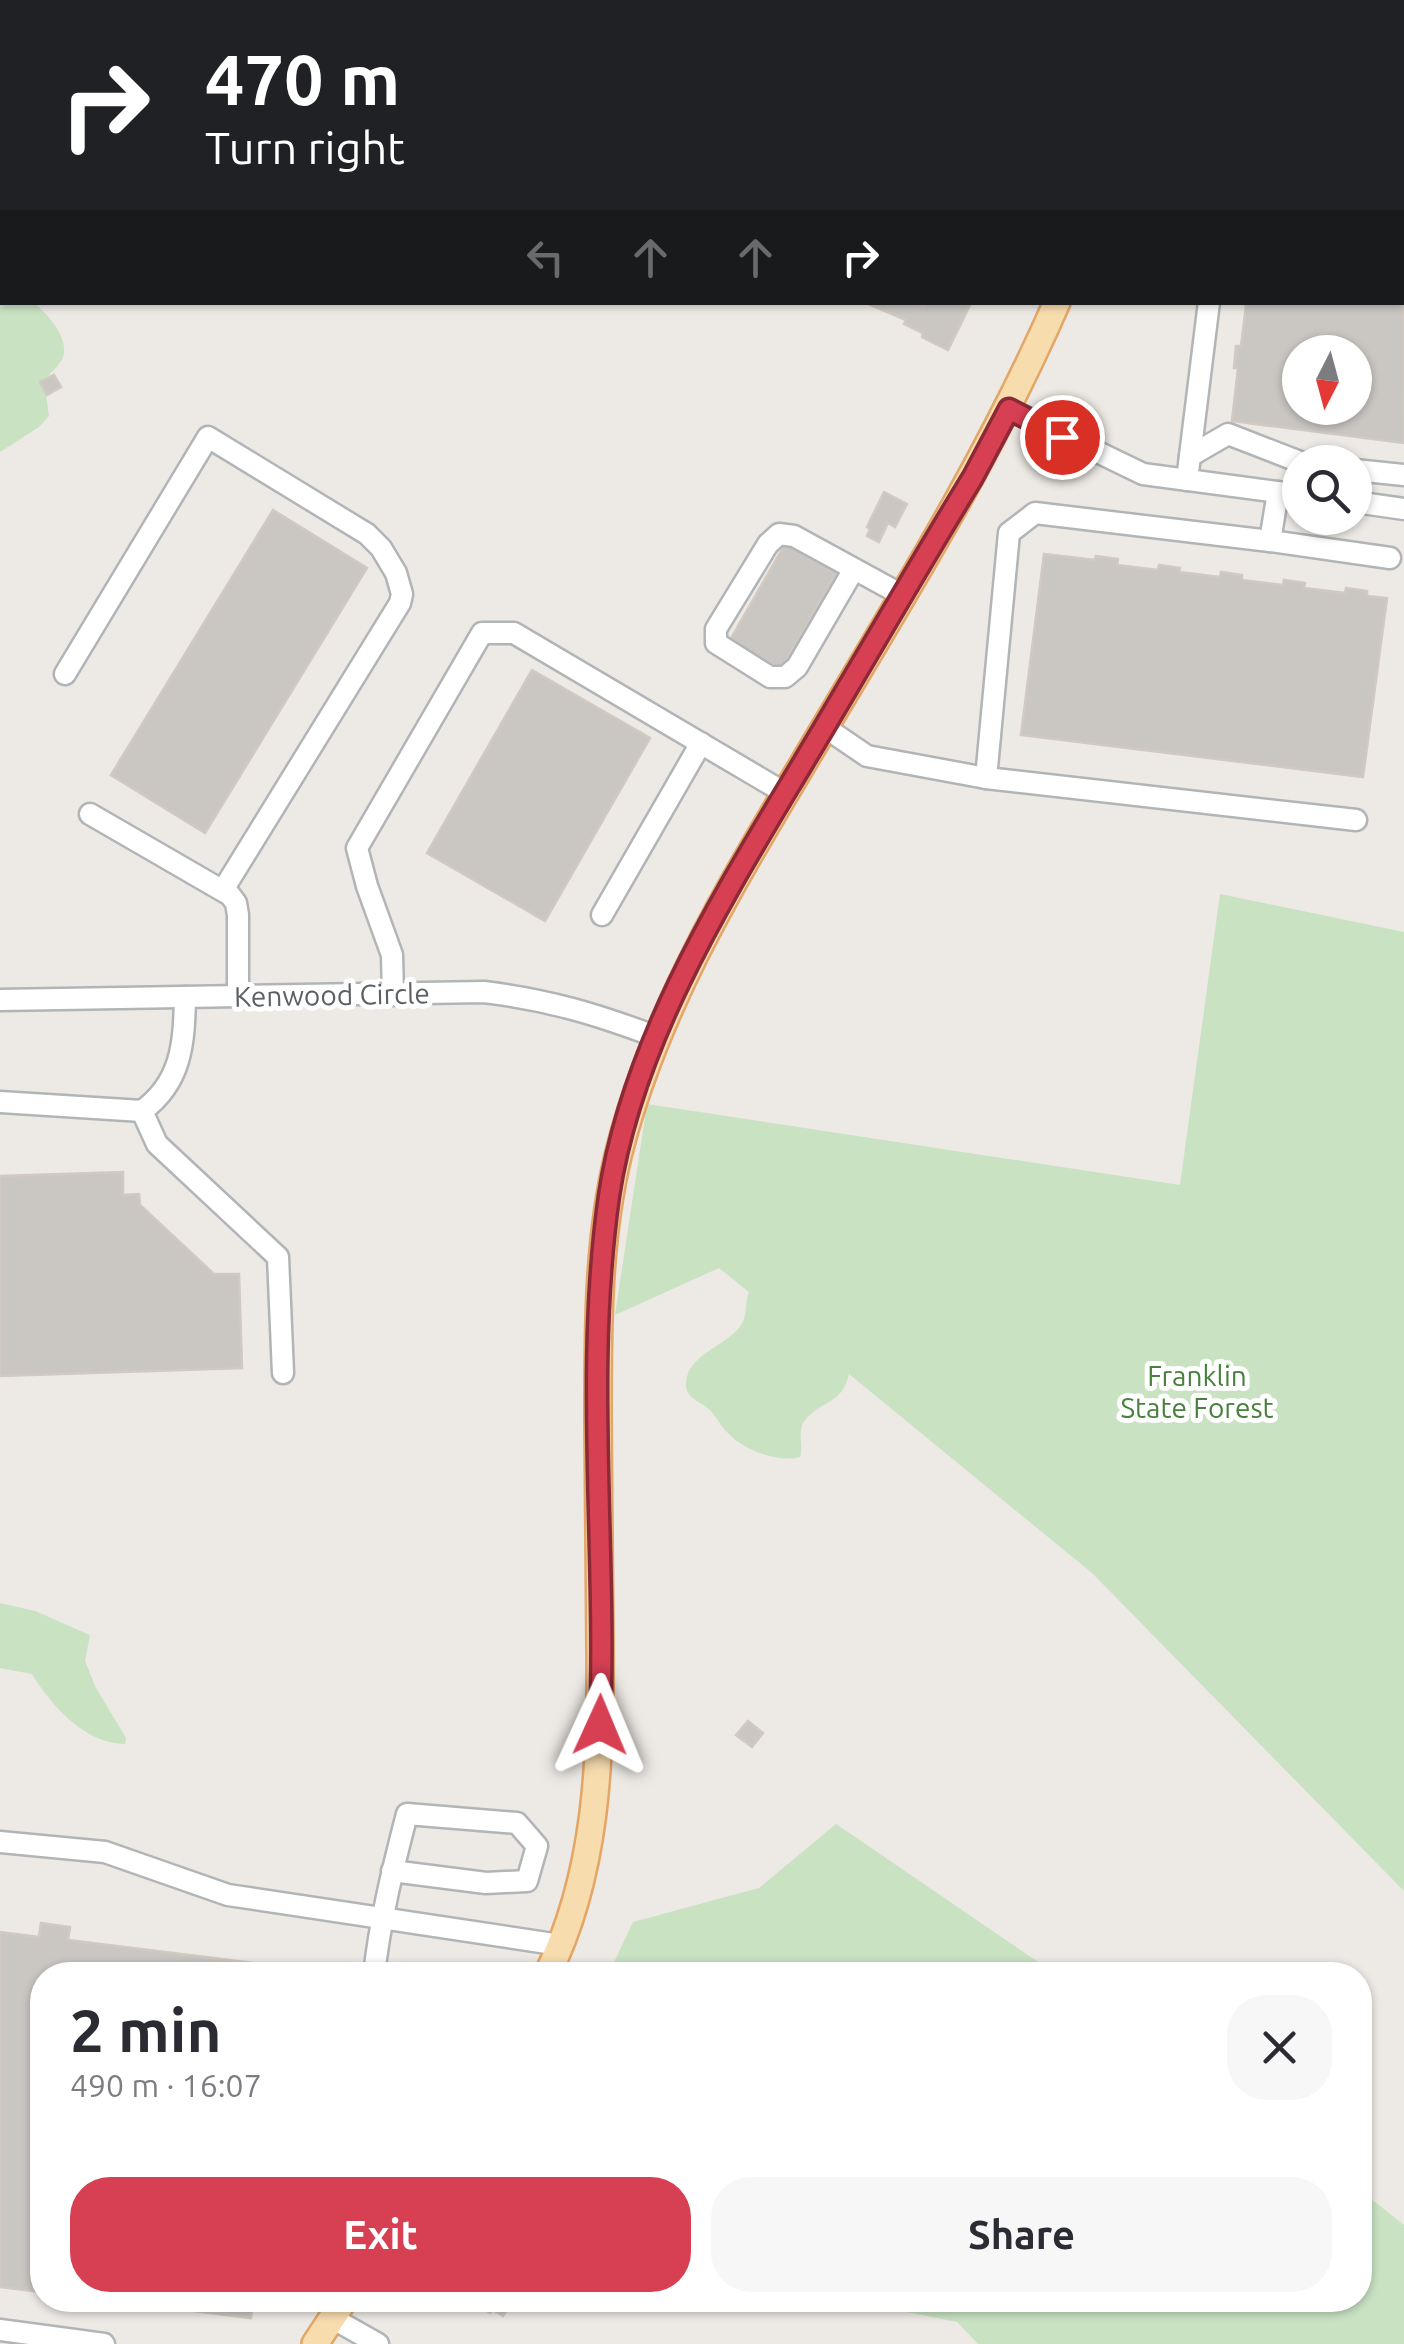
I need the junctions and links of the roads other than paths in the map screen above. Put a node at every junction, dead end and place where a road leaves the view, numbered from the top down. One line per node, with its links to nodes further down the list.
1 (1056, 305): 3 (main road)
2 (1209, 305): 5 (street)
3 (1009, 409): 8 (street); 16 (main road)
4 (1282, 455): 5 (street)
5 (1190, 456): 8 (street)
6 (1372, 472): 7 (street)
7 (1404, 475)
8 (1187, 480): 9 (street)
9 (1278, 492): 10 (street); 13 (street)
10 (1282, 493)
11 (1372, 504): 12 (street)
12 (1404, 509)
13 (1270, 541): 14 (street); 20 (street)
14 (1390, 558)
15 (854, 569): 15 (street); 16 (street)
16 (902, 595): 18 (main road)
17 (65, 674): 24 (street)
18 (823, 726): 20 (street); 21 (main road)
19 (701, 744): 21 (street); 25 (street); 26 (street)
20 (986, 778): 23 (street)
21 (785, 793): 30 (main road)
22 (90, 814): 24 (street)
23 (1356, 820)
24 (223, 890): 27 (street)
25 (602, 915)
26 (393, 995): 27 (street, Kenwood Circle); 30 (street, Kenwood Circle)
27 (238, 996): 28 (street, Kenwood Circle)
28 (185, 997): 29 (street, Kenwood Circle); 32 (street)
29 (0, 1000)
30 (656, 1038): 37 (main road)
31 (0, 1102): 32 (street)
32 (142, 1111): 33 (street)
33 (283, 1373)
34 (0, 1842): 36 (street)
35 (392, 1871): 35 (street); 36 (street)
36 (380, 1917): 37 (street); 38 (street)
37 (560, 1945): 39 (main road)
38 (375, 1962)
39 (553, 1962)
40 (336, 2312): 44 (main road)
41 (341, 2312): 45 (street)
42 (0, 2330): 43 (street)
43 (104, 2344)
44 (314, 2344)
45 (378, 2344)

